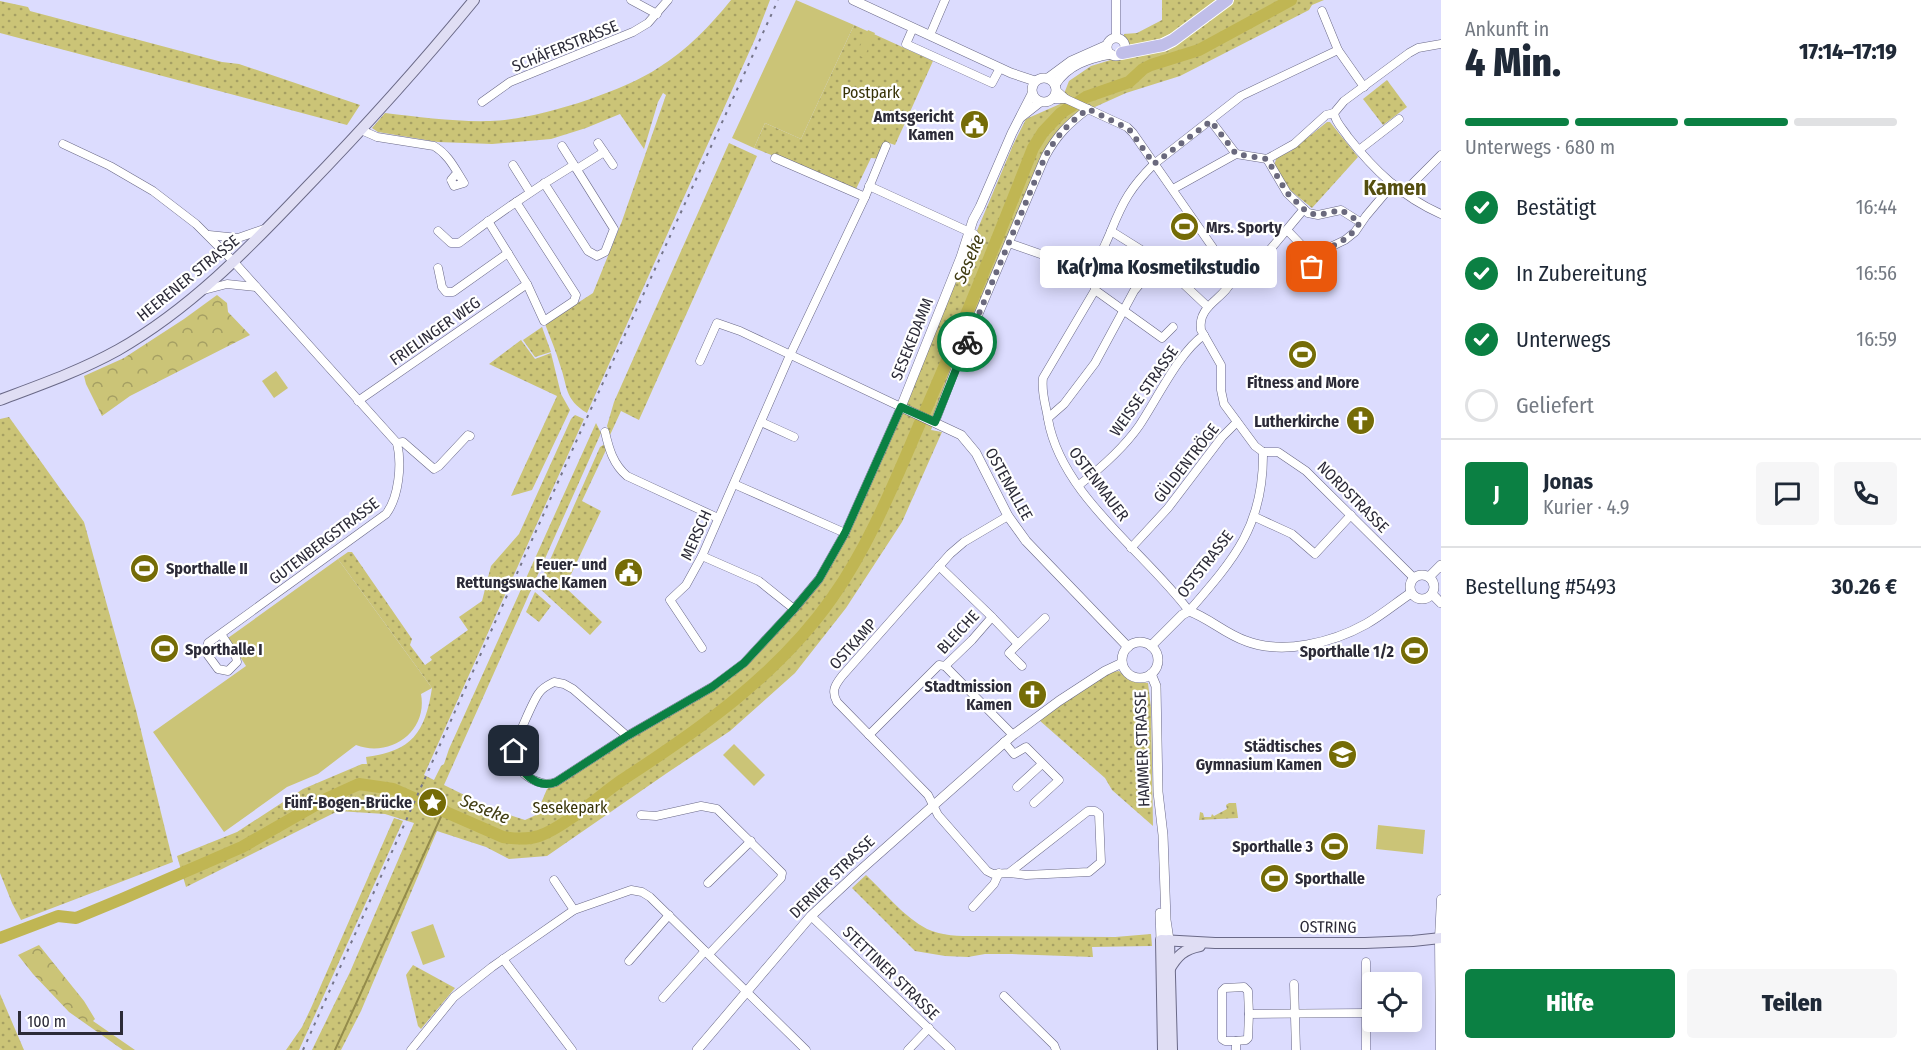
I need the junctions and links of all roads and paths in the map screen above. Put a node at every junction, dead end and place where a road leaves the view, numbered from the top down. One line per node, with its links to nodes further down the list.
1 (474, 0): 27 (main road, HEERENER STRASSE)
2 (631, 0): 10 (street, SCHÄFERSTRASSE)
3 (668, 0): 10 (street, SCHÄFERSTRASSE)
4 (854, 0): 11 (street)
5 (945, 0): 12 (street)
6 (1116, 0): 13 (street)
7 (1216, 0): 13 (main road)
8 (1227, 0): 13 (main road)
9 (1322, 11): 15 (street)
10 (657, 14): 20 (street, SCHÄFERSTRASSE)
11 (913, 28): 12 (street); 16 (street)
12 (930, 35): 16 (street)
13 (1116, 47): 19 (street, SESEKEDAMM)
14 (1440, 48): 17 (street)
15 (1338, 50): 17 (street); 26 (street, OSTENMAUER)
16 (1000, 68): 18 (street)
17 (1364, 87): 23 (street)
18 (1033, 88): 19 (street, SESEKEDAMM); 21 (street); 24 (street, SESEKEDAMM)
19 (1053, 88): 21 (street, SESEKEDAMM); 22 (street)
20 (482, 102)
21 (1040, 102): 24 (street, SESEKEDAMM)
22 (1085, 108): 38 (street); 61 (street)
23 (1334, 113): 32 (street); 37 (street)
24 (1021, 117): 59 (street, SESEKEDAMM)
25 (1399, 119): 32 (street)
26 (1211, 121): 34 (street); 38 (street, OSTENMAUER)
27 (361, 130): 42 (street); 55 (main road, HEERENER STRASSE)
28 (598, 143): 33 (street)
29 (63, 144): 60 (street)
30 (886, 146): 45 (street, MERSCH)
31 (562, 147): 41 (street)
32 (1359, 150): 44 (street)
33 (604, 152): 40 (street); 41 (street)
34 (1236, 154): 37 (street); 46 (street)
35 (1441, 155): 48 (street)
36 (774, 158): 49 (street)
37 (1267, 159): 51 (street)
38 (1154, 164): 46 (street); 58 (street, OSTENMAUER)
39 (513, 165): 47 (street)
40 (613, 165)
41 (575, 167): 43 (street); 43 (street)
42 (458, 173)
43 (544, 183): 47 (street)
44 (1393, 184): 48 (street); 54 (street)
45 (869, 186): 49 (street, MERSCH); 59 (street)
46 (1173, 189): 69 (street)
47 (530, 192): 50 (street)
48 (1405, 194): 52 (street)
49 (865, 197): 78 (street, MERSCH)
50 (516, 202): 53 (street); 70 (street)
51 (1304, 209): 54 (street); 56 (street)
52 (1441, 214)
53 (488, 221): 57 (street); 62 (street)
54 (1360, 222): 63 (street)
55 (269, 227): 60 (street); 65 (main road, HEERENER STRASSE)
56 (1287, 230): 63 (street); 69 (street)
57 (438, 231)
58 (1111, 231): 64 (street); 72 (street, OSTENMAUER)
59 (971, 233): 82 (street, SESEKEDAMM)
60 (208, 235): 65 (street)
61 (1009, 243): 67 (street); 84 (street)
62 (508, 253): 66 (street, FRIELINGER WEG); 70 (street)
63 (1310, 254): 68 (street)
64 (1159, 261): 74 (street); 75 (street)
65 (234, 262): 71 (street); 73 (main road, HEERENER STRASSE)
66 (438, 268)
67 (1083, 269)
68 (1312, 277)
69 (1236, 281): 74 (street)
70 (527, 284): 81 (street, FRIELINGER WEG)
71 (256, 287): 73 (street); 81 (street)
72 (1095, 290): 75 (street); 83 (street, OSTENMAUER)
73 (201, 291): 80 (main road, HEERENER STRASSE)
74 (1208, 307): 77 (street)
75 (1124, 311): 76 (street); 83 (street)
76 (1173, 327)
77 (1204, 335): 86 (street); 93 (street, WEISSE STRASSE)
78 (790, 355): 79 (street); 82 (street); 85 (street, MERSCH)
79 (700, 362)
80 (0, 400)
81 (358, 401): 90 (street)
82 (901, 407): 84 (street, OSTENALLEE); 98 (street, SESEKEDAMM)
83 (1048, 418): 93 (street, OSTENMAUER)
84 (932, 421): 95 (street, OSTENALLEE)
85 (761, 422): 89 (street); 92 (street, MERSCH)
86 (1237, 422): 91 (street); 99 (street, GÜLDENTRÖGE)
87 (605, 432): 97 (street)
88 (470, 436): 90 (street)
89 (794, 438)
90 (397, 443): 112 (street, GUTENBERGSTRASSE)
91 (1263, 452): 94 (street, NORDSTRASSE); 96 (street, OSTSTRASSE)
92 (734, 484): 97 (street, MERSCH); 98 (street)
93 (1078, 485): 99 (street, OSTENMAUER)
94 (1351, 515): 96 (street); 104 (street, NORDSTRASSE)
95 (1008, 516): 102 (street, OSTKAMP); 114 (street, OSTENALLEE)
96 (1255, 517): 109 (street, OSTSTRASSE)
97 (718, 518): 100 (street, MERSCH)
98 (845, 533): 108 (street, SESEKEDAMM)
99 (1131, 548): 109 (street, OSTENMAUER)
100 (702, 556): 108 (street); 116 (street, MERSCH)
101 (1441, 565): 103 (street)
102 (939, 566): 110 (street, BLEICHE); 121 (street, OSTKAMP)
103 (1429, 577): 104 (street); 106 (street)
104 (1414, 578): 105 (street)
105 (1411, 593): 106 (street); 109 (street)
106 (1432, 594): 107 (street)
107 (1441, 603)
108 (794, 609): 123 (street, SESEKEDAMM)
109 (1189, 611): 115 (street, OSTSTRASSE)
110 (992, 617): 113 (street); 118 (street, BLEICHE)
111 (1045, 618): 113 (street)
112 (221, 634): 112 (street, GUTENBERGSTRASSE)
113 (1018, 644): 119 (street)
114 (1128, 646): 115 (street); 117 (street)
115 (1151, 646): 120 (street, HAMMER STRASSE)
116 (702, 648)
117 (1122, 663): 120 (street, HAMMER STRASSE); 122 (street, DERNER STRASSE)
118 (945, 666): 121 (street, BLEICHE); 122 (street, BLEICHE)
119 (1022, 666)
120 (1151, 674): 141 (street, HAMMER STRASSE)
121 (869, 735): 128 (street, OSTKAMP)
122 (1014, 735): 124 (street, DERNER STRASSE)
123 (627, 736): 123 (street, SESEKEDAMM)
124 (1004, 742): 125 (street); 128 (street, DERNER STRASSE)
125 (1042, 764): 126 (street); 127 (street)
126 (1017, 786)
127 (1034, 803)
128 (933, 805): 131 (street, OSTKAMP); 139 (street, DERNER STRASSE)
129 (641, 815): 130 (street)
130 (751, 841): 134 (street); 144 (street)
131 (999, 873): 132 (street); 136 (street)
132 (1009, 873): 132 (street)
133 (554, 880): 137 (street)
134 (708, 883)
135 (1441, 899): 140 (street)
136 (973, 907)
137 (574, 910): 138 (street); 145 (street)
138 (669, 915): 144 (street); 146 (street)
139 (811, 916): 151 (street, DERNER STRASSE); 158 (street, STETTINER STRASSE)
140 (1440, 938): 142 (main road, OSTRING); 152 (street)
141 (1165, 944): 142 (main road, OSTRING); 143 (main road, OSTRING); 148 (main road); 168 (main road, HAMMER STRASSE)
142 (1215, 944): 143 (main road, OSTRING)
143 (1188, 948): 148 (main road)
144 (707, 952): 151 (street); 154 (street)
145 (503, 959): 161 (street); 162 (street)
146 (629, 961)
147 (1366, 963): 149 (street)
148 (1169, 970): 169 (main road)
149 (1366, 972)
150 (1294, 984): 155 (street)
151 (746, 991): 163 (street, DERNER STRASSE); 164 (street)
152 (1440, 995): 172 (street)
153 (1004, 996): 167 (street)
154 (663, 998)
155 (1295, 1013): 156 (street); 157 (street); 170 (street)
156 (1362, 1013)
157 (1249, 1014): 160 (street); 160 (street)
158 (929, 1028): 165 (street); 166 (street, STETTINER STRASSE)
159 (1366, 1032): 171 (street)
160 (1236, 1046)
161 (411, 1050)
162 (572, 1050)
163 (697, 1050)
164 (806, 1050)
165 (908, 1050)
166 (951, 1050)
167 (1056, 1050)
168 (1163, 1050)
169 (1172, 1050)
170 (1296, 1050)
171 (1366, 1050)
172 (1440, 1050)

